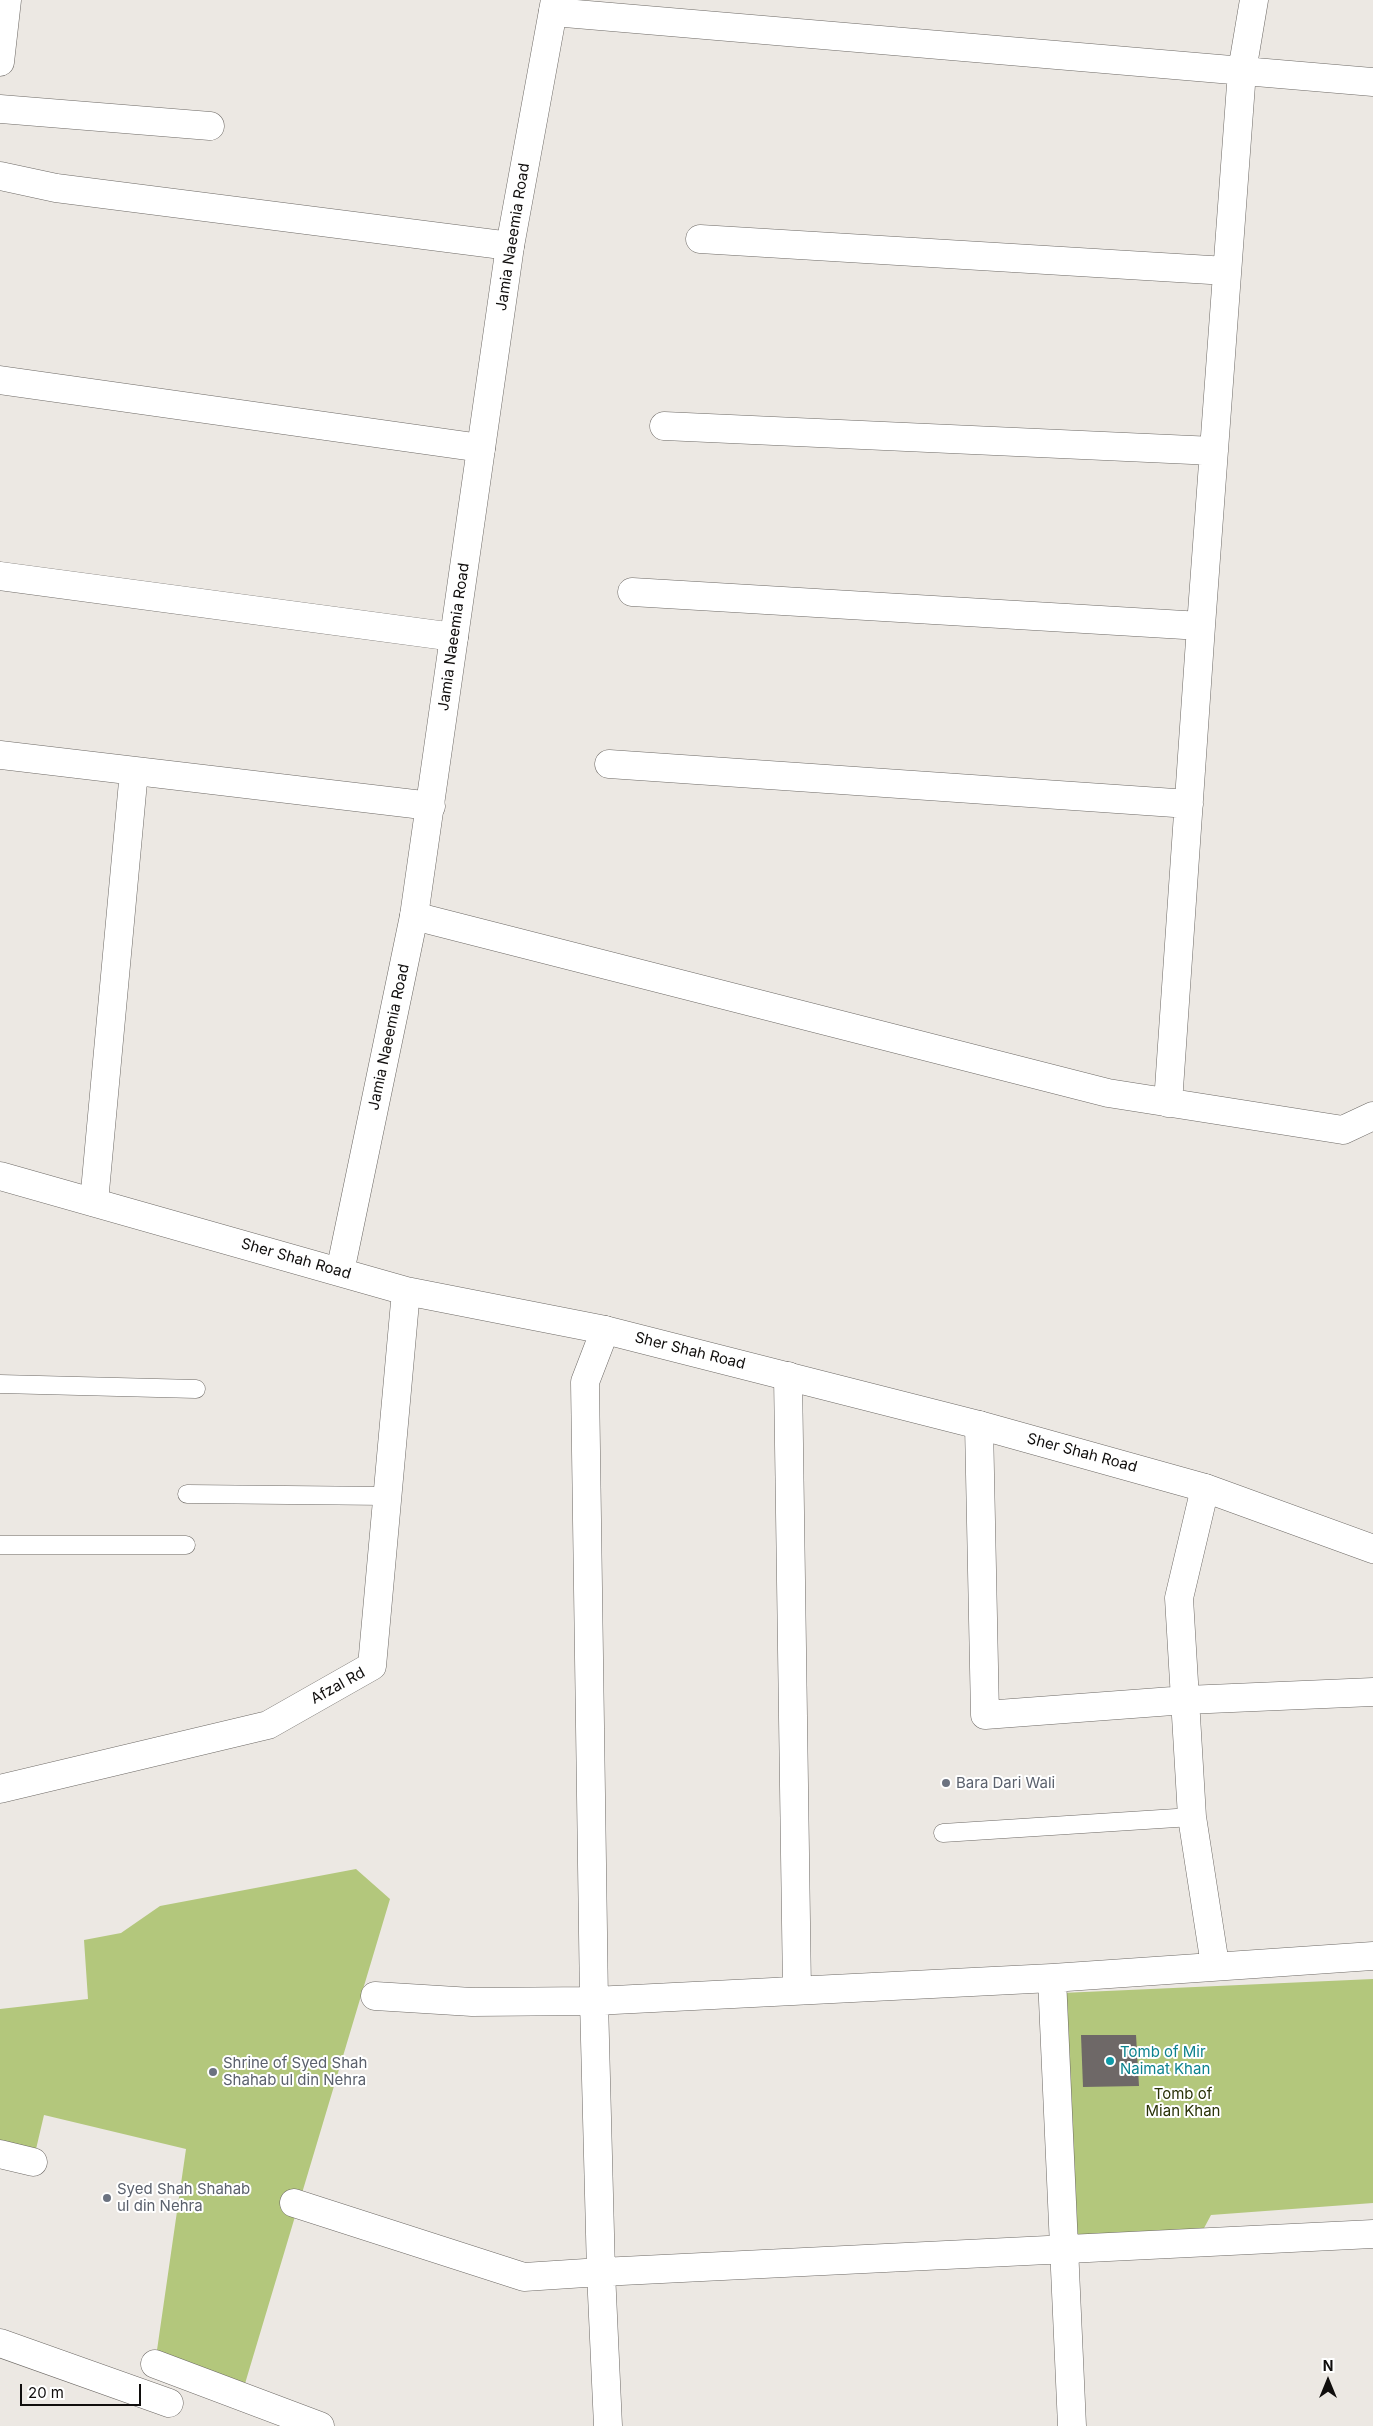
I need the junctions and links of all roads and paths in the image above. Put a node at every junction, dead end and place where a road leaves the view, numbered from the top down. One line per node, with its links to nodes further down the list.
1 (7, 0): 4 (street)
2 (1254, 0): 5 (street)
3 (554, 6): 5 (street); 11 (street, Jamia Naeemia Road)
4 (0, 62)
5 (1242, 71): 6 (street); 12 (street)
6 (1373, 82)
7 (0, 109): 8 (street)
8 (210, 126)
9 (0, 176): 11 (street)
10 (700, 239): 12 (street)
11 (510, 246): 15 (street, Jamia Naeemia Road)
12 (1227, 271): 16 (street)
13 (0, 380): 15 (street)
14 (664, 426): 16 (street)
15 (481, 448): 20 (street, Jamia Naeemia Road)
16 (1214, 451): 19 (street)
17 (0, 576): 20 (street)
18 (632, 592): 19 (street)
19 (1201, 626): 24 (street)
20 (454, 637): 25 (street, Jamia Naeemia Road)
21 (0, 755): 23 (street)
22 (609, 764): 24 (street)
23 (134, 770): 25 (street); 30 (street)
24 (1189, 804): 27 (street)
25 (431, 806): 26 (street, Jamia Naeemia Road)
26 (414, 916): 27 (street); 31 (street, Jamia Naeemia Road)
27 (1168, 1103): 28 (street)
28 (1373, 1116)
29 (0, 1176): 30 (street, Sher Shah Road)
30 (94, 1202): 31 (street, Sher Shah Road)
31 (340, 1272): 32 (street, Sher Shah Road)
32 (406, 1291): 33 (street, Sher Shah Road); 40 (street, Afzal Rd)
33 (605, 1330): 34 (street, Sher Shah Road); 54 (street)
34 (788, 1376): 37 (street, Sher Shah Road); 52 (street)
35 (0, 1384): 36 (lane)
36 (196, 1389)
37 (979, 1425): 38 (street, Sher Shah Road); 45 (street)
38 (1205, 1488): 43 (street, Sher Shah Road); 45 (street)
39 (187, 1494): 40 (lane)
40 (387, 1496): 46 (street, Afzal Rd)
41 (0, 1545): 42 (lane)
42 (186, 1546)
43 (1373, 1549)
44 (1373, 1692): 45 (street)
45 (1186, 1700): 47 (street)
46 (0, 1789)
47 (1192, 1817): 48 (lane); 50 (street)
48 (943, 1832)
49 (1373, 1956): 50 (street)
50 (1214, 1965): 51 (street)
51 (1052, 1978): 52 (street); 59 (street)
52 (798, 1990): 54 (street)
53 (375, 1996): 54 (street)
54 (594, 2001): 60 (street)
55 (0, 2154): 56 (street)
56 (33, 2162)
57 (294, 2203): 60 (street)
58 (1373, 2234): 59 (street)
59 (1064, 2250): 60 (street); 66 (street)
60 (601, 2272): 65 (street)
61 (0, 2343): 63 (street)
62 (155, 2364): 64 (street)
63 (169, 2403)
64 (320, 2426)
65 (608, 2426)
66 (1072, 2426)

